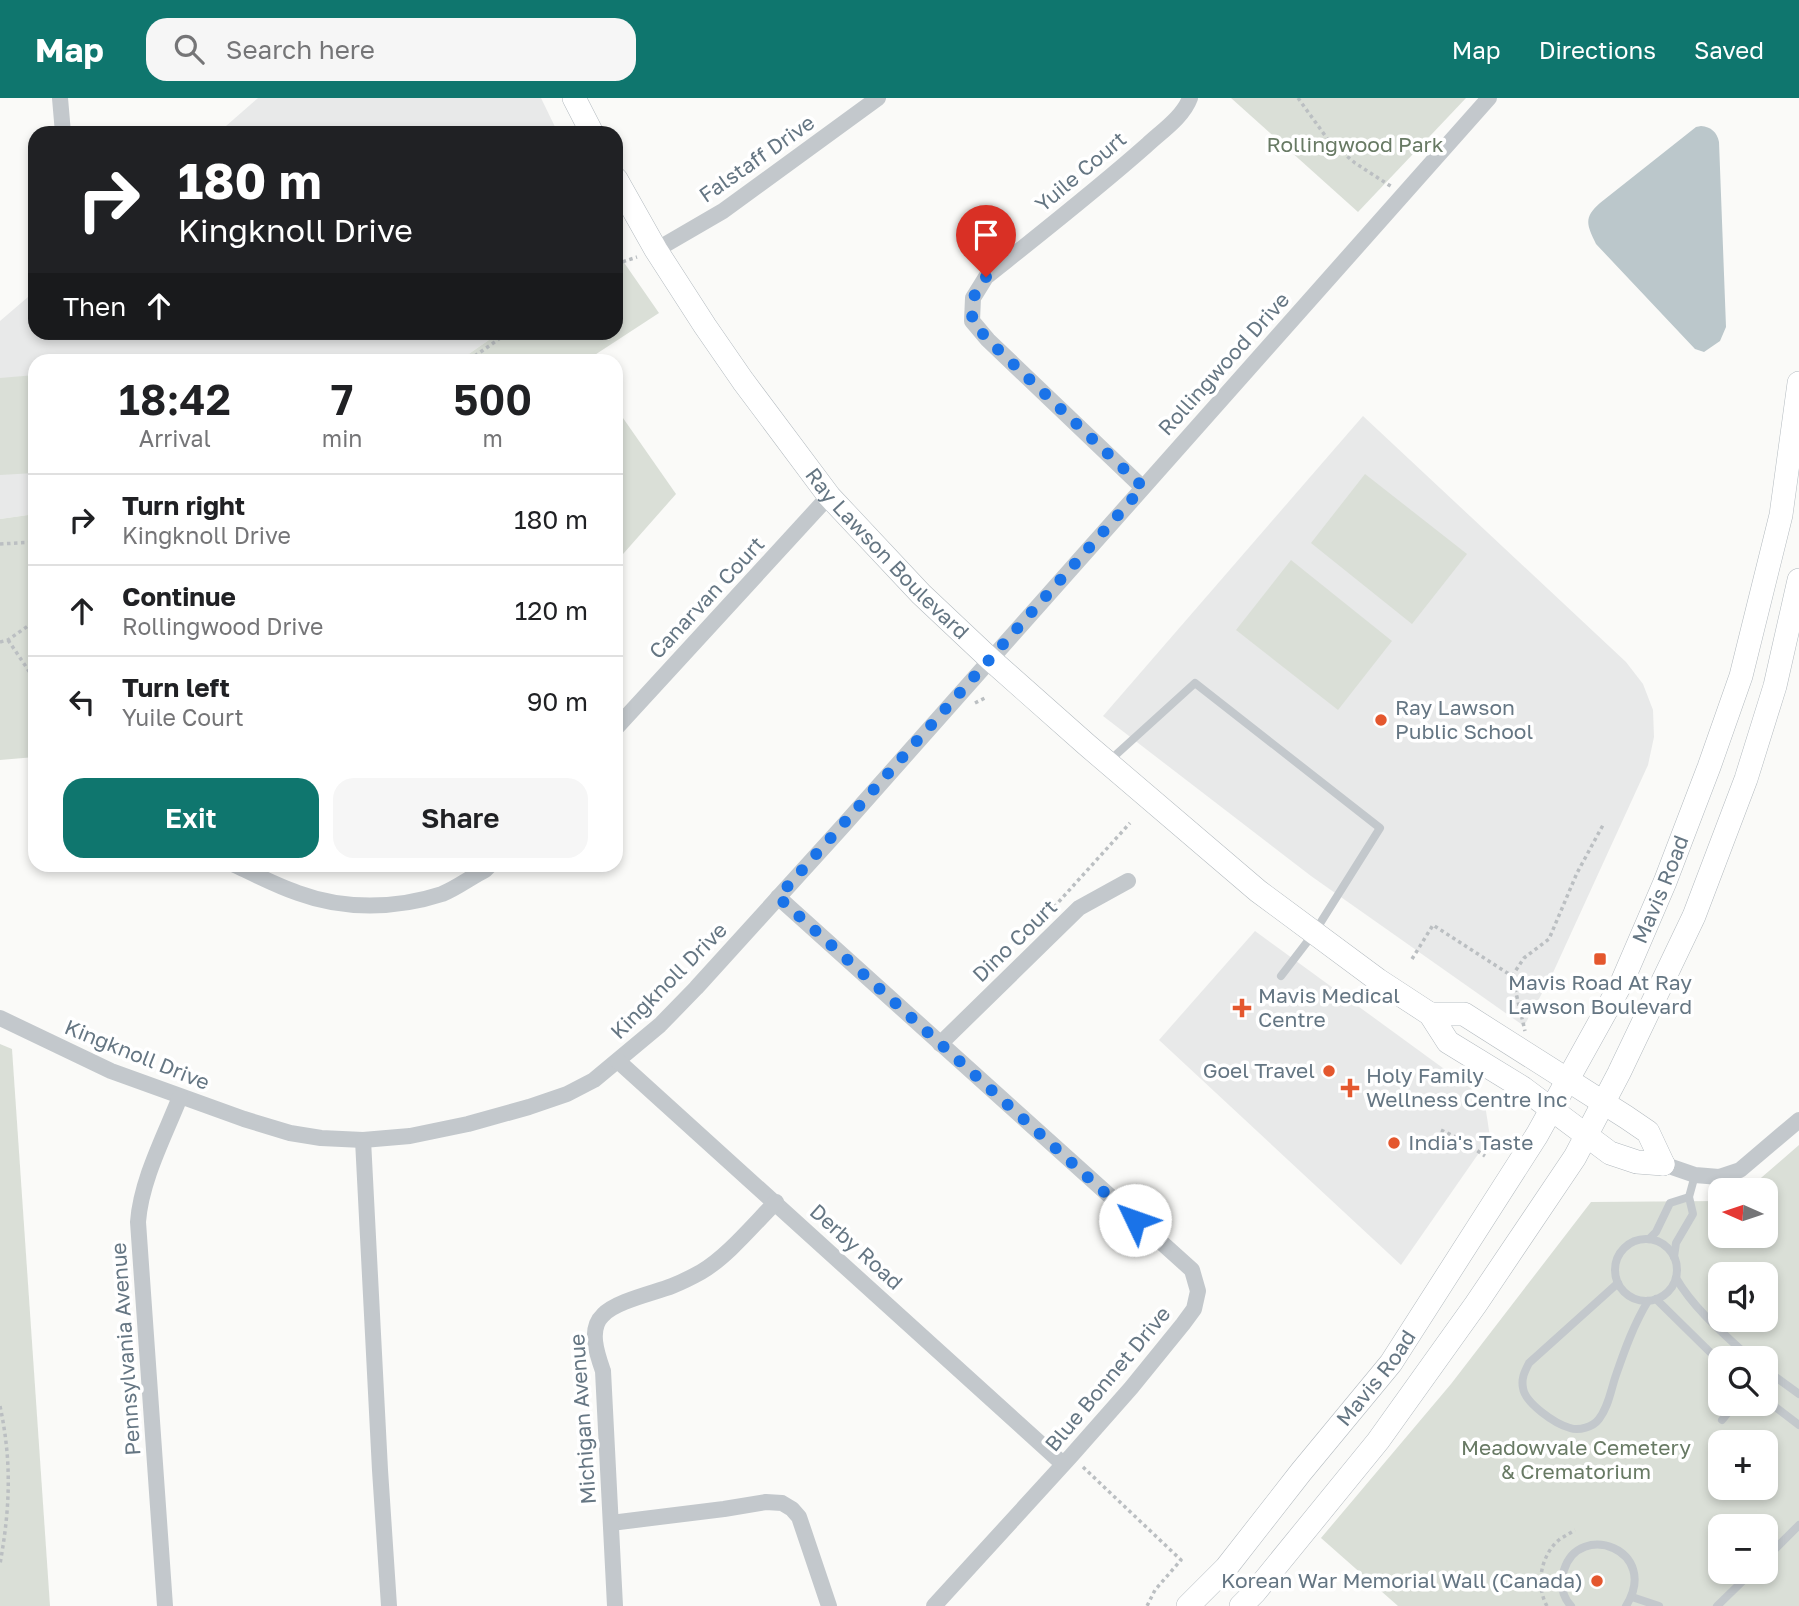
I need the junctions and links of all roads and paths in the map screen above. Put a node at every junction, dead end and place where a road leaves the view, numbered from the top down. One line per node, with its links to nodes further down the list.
1 (60, 98): 7 (street)
2 (574, 98): 8 (main road)
3 (878, 98): 11 (street, Falstaff Drive)
4 (1190, 98): 15 (street, Yuile Court)
5 (1298, 98): 10 (path)
6 (1489, 98): 10 (street, Rollingwood Drive)
7 (62, 126)
8 (588, 126)
9 (623, 191): 11 (main road, Ray Lawson Boulevard)
10 (1404, 195): 15 (street, Rollingwood Drive)
11 (656, 250): 16 (main road, Ray Lawson Boulevard)
12 (498, 340): 13 (path)
13 (478, 354)
14 (1799, 383): 45 (main road, Mavis Road)
15 (1143, 487): 23 (street, Rollingwood Drive)
16 (829, 496): 23 (main road, Ray Lawson Boulevard); 27 (street, Canarvan Court)
17 (28, 542): 18 (path)
18 (0, 544)
19 (1799, 580): 47 (main road, Mavis Road)
20 (28, 626): 21 (path)
21 (8, 640): 22 (path); 24 (path)
22 (0, 642)
23 (990, 659): 28 (main road, Ray Lawson Boulevard); 34 (street, Kingknoll Drive)
24 (28, 670)
25 (987, 697): 26 (path)
26 (973, 705)
27 (623, 720)
28 (1107, 763): 36 (main road, Ray Lawson Boulevard); 36 (lane)
29 (1130, 824): 35 (path)
30 (1603, 825): 39 (path)
31 (250, 872): 32 (street)
32 (481, 872)
33 (1128, 881): 43 (street, Dino Court)
34 (778, 897): 43 (street, Blue Bonnet Drive); 44 (street, Kingknoll Drive)
35 (1050, 911)
36 (1314, 933): 38 (lane); 40 (main road, Ray Lawson Boulevard)
37 (1412, 959): 39 (path)
38 (1281, 976)
39 (1511, 976): 42 (path)
40 (1430, 1014): 45 (main road); 48 (main road, Ray Lawson Boulevard)
41 (0, 1018): 46 (street, Kingknoll Drive)
42 (1526, 1033)
43 (940, 1044): 72 (street, Blue Bonnet Drive)
44 (618, 1061): 52 (street, Kingknoll Drive); 57 (street, Derby Road)
45 (1568, 1080): 47 (main road); 48 (main road, Mavis Road)
46 (180, 1097): 52 (street, Kingknoll Drive); 80 (street, Pennsylvania Avenue)
47 (1604, 1102): 51 (main road, Mavis Road); 54 (main road)
48 (1552, 1109): 51 (main road, Ray Lawson Boulevard); 86 (main road, Mavis Road)
49 (1799, 1120): 55 (street)
50 (1441, 1130): 53 (path)
51 (1587, 1135): 54 (main road, Ray Lawson Boulevard); 87 (main road, Mavis Road)
52 (363, 1140): 81 (street)
53 (1485, 1156)
54 (1663, 1164): 55 (street)
55 (1695, 1175): 56 (lane)
56 (1689, 1197): 58 (lane); 59 (lane)
57 (776, 1202): 72 (street, Derby Road); 73 (street, Michigan Avenue)
58 (1649, 1239): 59 (lane); 61 (lane)
59 (1674, 1257): 60 (lane)
60 (1676, 1278): 62 (lane); 63 (lane)
61 (1618, 1283): 62 (lane); 62 (lane)
62 (1652, 1300): 64 (lane)
63 (1737, 1346)
64 (1708, 1351)
65 (1778, 1379): 66 (lane)
66 (1799, 1394)
67 (0, 1406): 77 (path)
68 (1778, 1409): 71 (lane)
69 (1725, 1416): 70 (lane)
70 (1722, 1420)
71 (1799, 1425)
72 (1067, 1460): 84 (street, Blue Bonnet Drive); 85 (path)
73 (611, 1522): 82 (street, Michigan Avenue); 83 (street)
74 (1799, 1525): 76 (lane)
75 (1575, 1530): 88 (path)
76 (1778, 1546)
77 (0, 1564)
78 (1740, 1584): 92 (lane)
79 (1632, 1597): 89 (lane); 90 (lane); 91 (lane)
80 (165, 1606)
81 (389, 1606)
82 (615, 1606)
83 (829, 1606)
84 (934, 1606)
85 (1147, 1606)
86 (1188, 1606)
87 (1241, 1606)
88 (1547, 1606)
89 (1571, 1606)
90 (1626, 1606)
91 (1659, 1606)
92 (1717, 1606)

